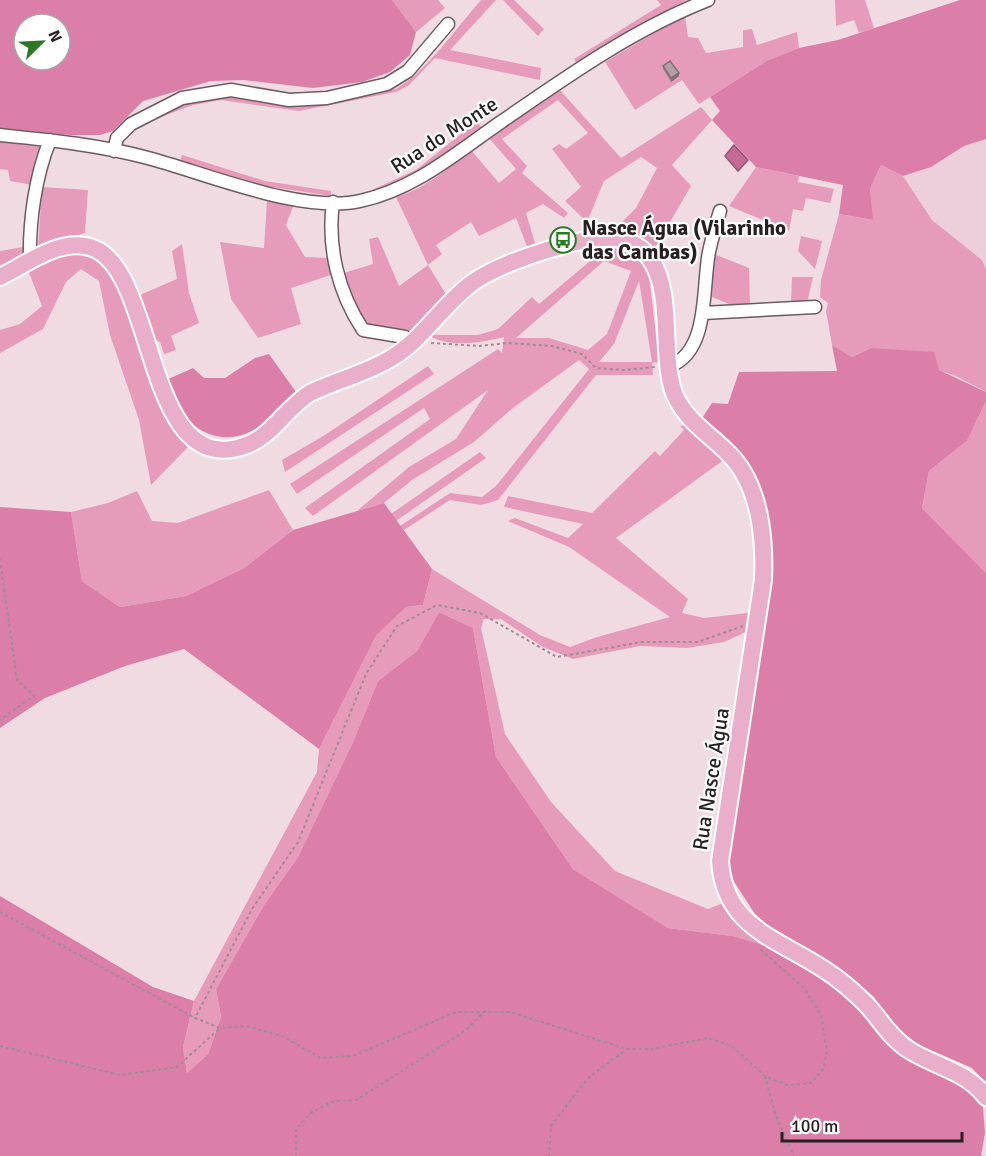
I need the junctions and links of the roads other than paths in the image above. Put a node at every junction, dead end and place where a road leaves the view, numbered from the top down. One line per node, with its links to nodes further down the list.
1 (708, 0): 6 (street, Rua do Monte)
2 (448, 24): 5 (street)
3 (0, 135): 4 (street, Rua do Monte)
4 (50, 140): 5 (street, Rua do Monte); 8 (street)
5 (114, 151): 6 (street, Rua do Monte)
6 (333, 202): 12 (street)
7 (720, 211): 11 (street)
8 (30, 261): 9 (main road, Rua Nasce Água); 12 (main road, Rua Nasce Água)
9 (0, 277)
10 (815, 307): 11 (street)
11 (703, 313): 13 (street)
12 (413, 342): 13 (main road, Rua Nasce Água)
13 (670, 366): 14 (main road, Rua Nasce Água)
14 (986, 1097)

